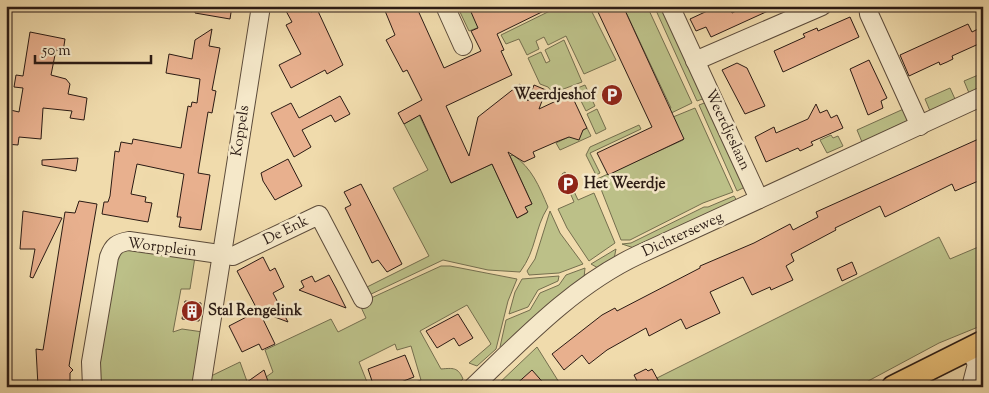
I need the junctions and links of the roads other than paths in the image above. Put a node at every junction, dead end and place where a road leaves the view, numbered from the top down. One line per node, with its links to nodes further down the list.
1 (261, 6): 11 (street, Koppels)
2 (445, 6): 6 (street)
3 (670, 6): 7 (street, Weerdjeslaan)
4 (822, 6): 7 (street)
5 (868, 6): 9 (street)
6 (464, 46)
7 (695, 62): 10 (street, Weerdjeslaan)
8 (983, 96): 9 (street, Dichterseweg)
9 (920, 126): 10 (street, Dichterseweg)
10 (759, 199): 17 (street, Dichterseweg)
11 (221, 256): 12 (street, De Enk); 15 (street, Worpplein); 16 (street)
12 (363, 299)
13 (976, 345): 14 (street); 18 (main road)
14 (967, 386)
15 (92, 387)
16 (201, 387)
17 (473, 387)
18 (893, 387)

